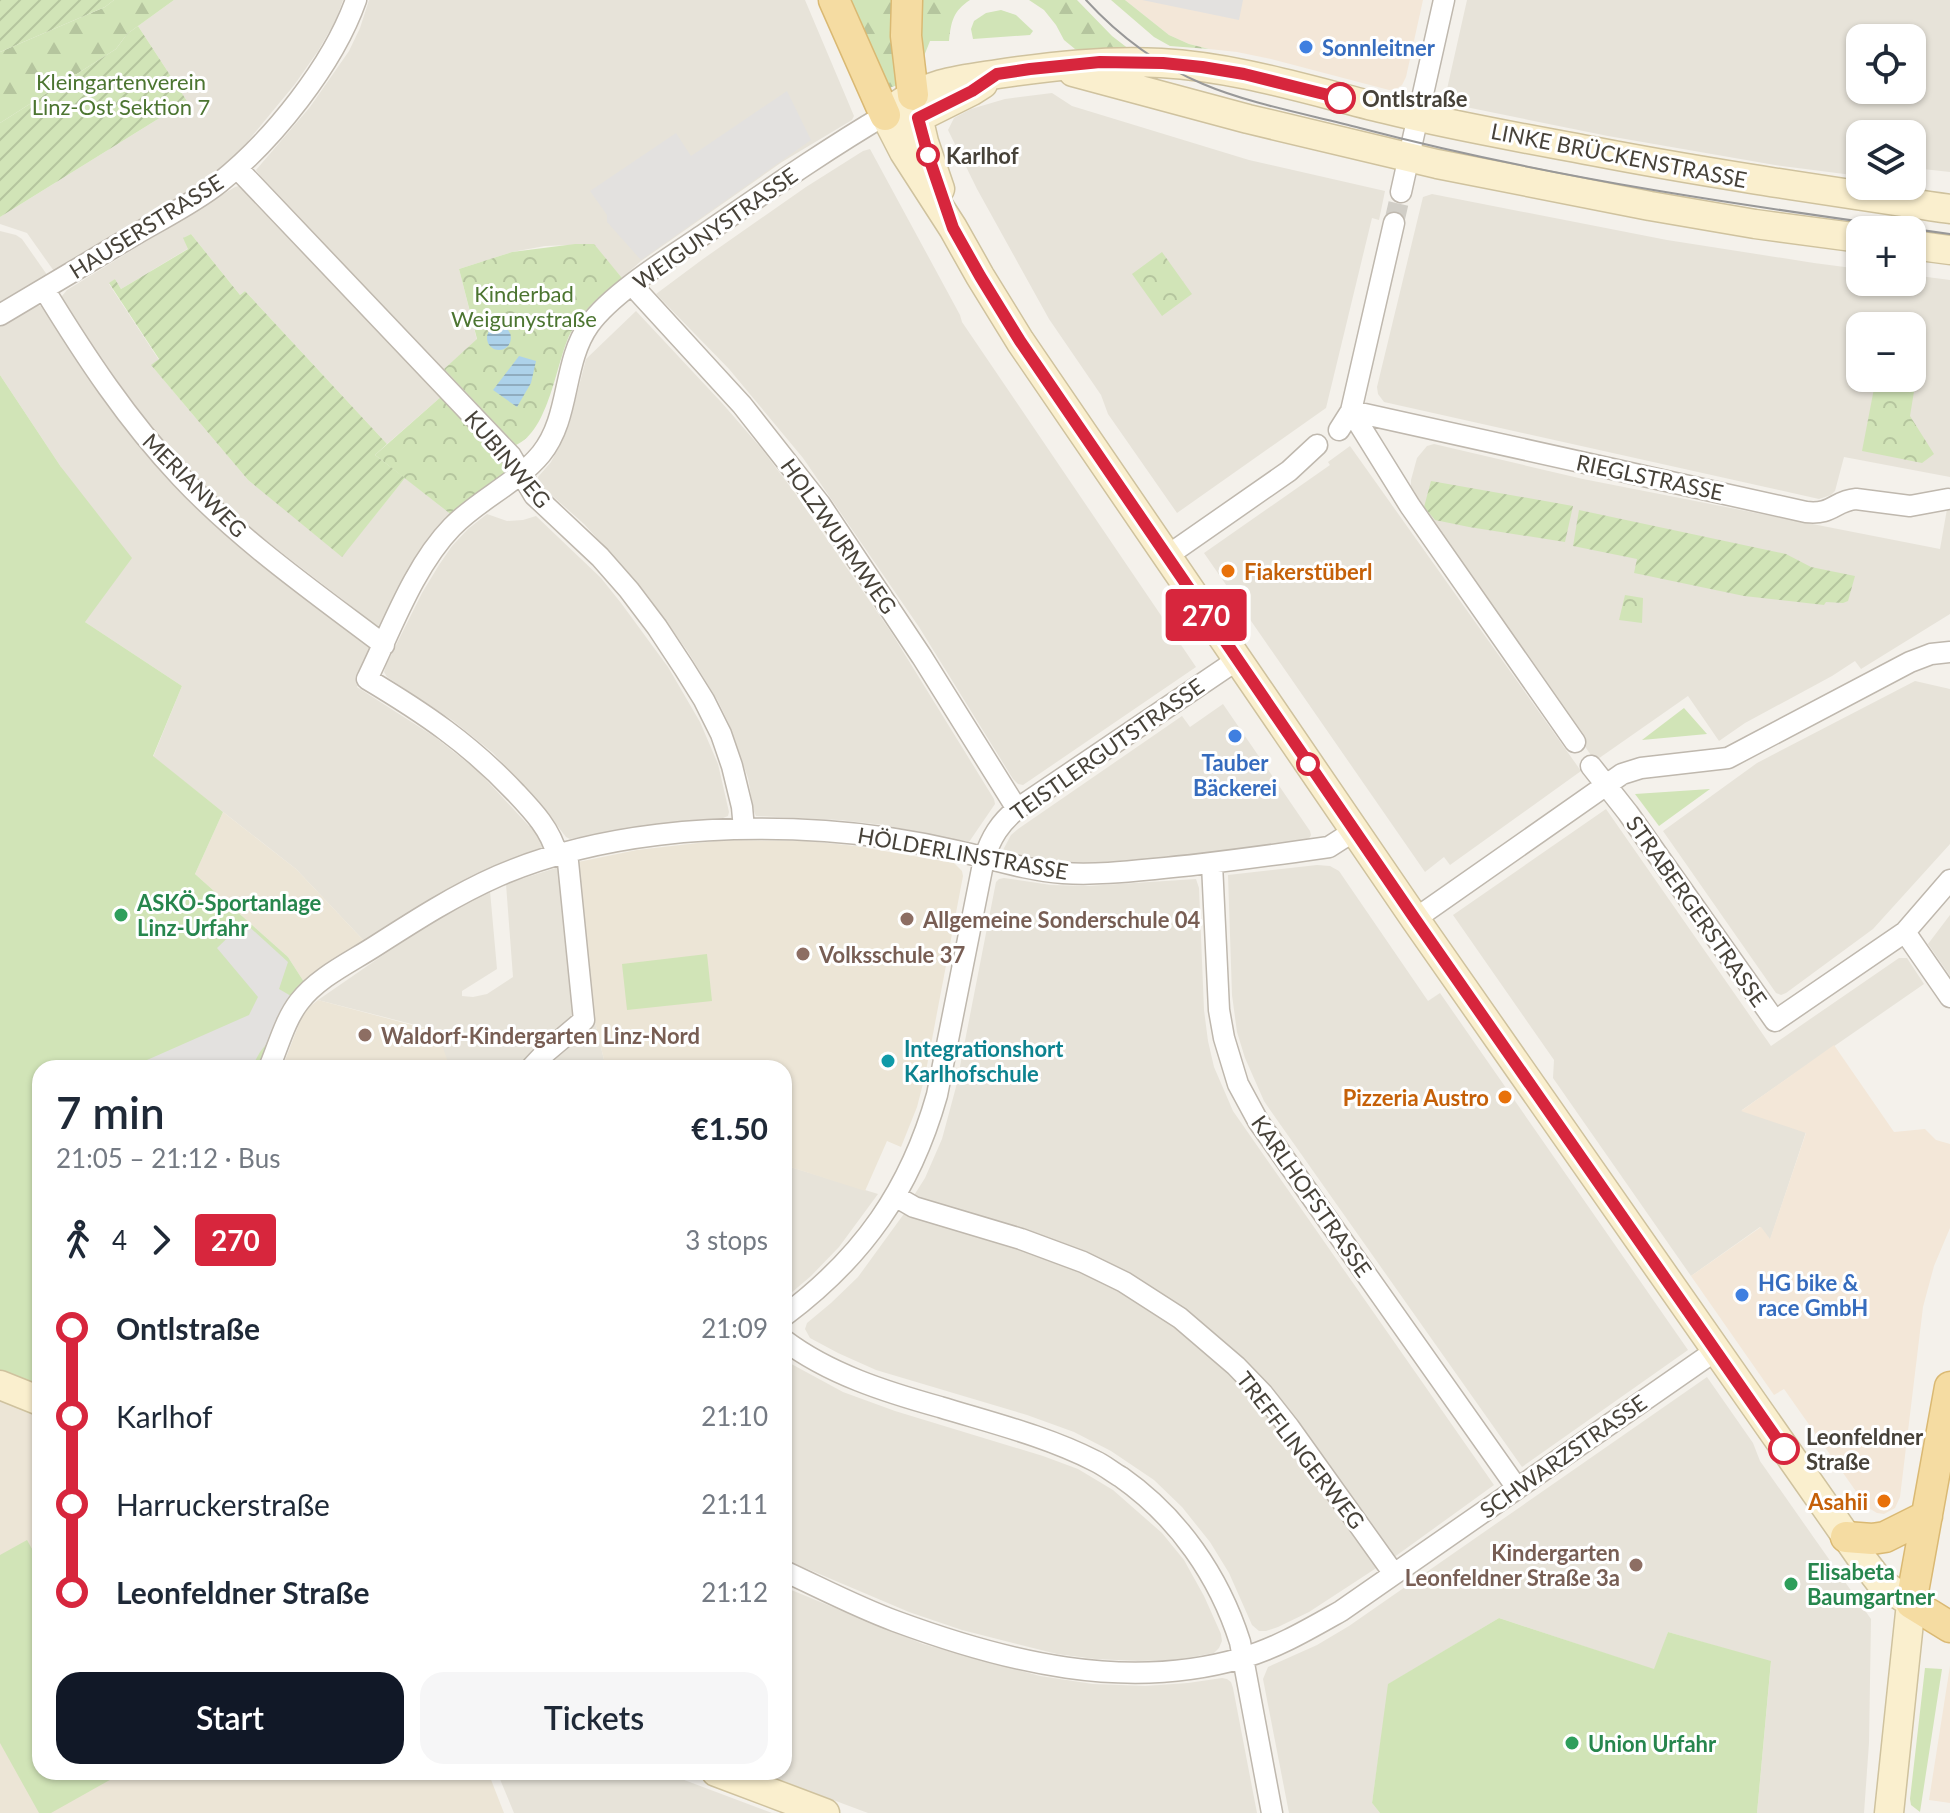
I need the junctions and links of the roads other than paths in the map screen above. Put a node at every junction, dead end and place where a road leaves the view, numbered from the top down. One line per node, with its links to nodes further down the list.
1 (356, 0): 10 (street, HAUSERSTRASSE)
2 (834, 0): 7 (main road)
3 (907, 0): 6 (main road)
4 (1444, 0): 8 (street)
5 (1053, 67): 6 (main road, LINKE BRÜCKENSTRASSE); 8 (main road, LINKE BRÜCKENSTRASSE); 9 (main road, LINKE BRÜCKENSTRASSE)
6 (916, 106): 7 (main road, LINKE BRÜCKENSTRASSE); 14 (main road)
7 (885, 115): 14 (main road); 18 (street, WEIGUNYSTRASSE)
8 (1418, 116): 9 (street); 12 (main road, LINKE BRÜCKENSTRASSE)
9 (1409, 157): 11 (street); 15 (main road, LINKE BRÜCKENSTRASSE)
10 (237, 168): 19 (street, HAUSERSTRASSE); 24 (street, KUBINWEG)
11 (1401, 192)
12 (1950, 209)
13 (1394, 223): 21 (street)
14 (953, 228): 26 (main road)
15 (1846, 236)
16 (1926, 247): 17 (main road)
17 (1950, 250)
18 (632, 285): 24 (street, WEIGUNYSTRASSE); 33 (street, HOLZWURMWEG)
19 (44, 289): 20 (street, HAUSERSTRASSE); 27 (street, MERIANWEG)
20 (0, 315)
21 (1351, 411): 22 (street); 25 (street, RIEGLSTRASSE); 30 (street)
22 (1339, 430)
23 (1317, 445): 26 (street)
24 (521, 474): 27 (street, WEIGUNYSTRASSE); 34 (street, KUBINWEG)
25 (1948, 499)
26 (1167, 556): 29 (main road)
27 (384, 645): 36 (street, WEIGUNYSTRASSE)
28 (1950, 652): 32 (street)
29 (1237, 660): 33 (street, TEISTLERGUTSTRASSE); 35 (main road)
30 (1575, 742)
31 (1591, 766): 32 (street, STRABERGERSTRASSE)
32 (1606, 785): 40 (street); 41 (street, STRABERGERSTRASSE)
33 (1017, 809): 37 (street, TEISTLERGUTSTRASSE)
34 (744, 829): 36 (street, HÖLDERLINSTRASSE); 37 (street, HÖLDERLINSTRASSE)
35 (1354, 831): 38 (street, HÖLDERLINSTRASSE); 40 (main road)
36 (562, 853): 43 (street, HÖLDERLINSTRASSE); 44 (street)
37 (984, 859): 38 (street, HÖLDERLINSTRASSE); 45 (street, TEISTLERGUTSTRASSE)
38 (1212, 864): 52 (street, KARLHOFSTRASSE)
39 (1950, 880): 41 (street)
40 (1415, 919): 48 (main road)
41 (1905, 932): 42 (street)
42 (1950, 997)
43 (272, 1060)
44 (538, 1060)
45 (895, 1196): 46 (street, TEISTLERGUTSTRASSE); 55 (street, TREFFLINGERWEG)
46 (792, 1310)
47 (792, 1346): 59 (street)
48 (1715, 1351): 52 (street, SCHWARZSTRASSE); 54 (main road)
49 (0, 1385): 50 (main road)
50 (32, 1398)
51 (1949, 1400): 53 (main road)
52 (1517, 1488): 55 (street, SCHWARZSTRASSE)
53 (1927, 1516): 54 (main road); 57 (main road)
54 (1846, 1537): 57 (main road)
55 (1394, 1574): 59 (street, SCHWARZSTRASSE)
56 (792, 1575): 59 (street, SCHWARZSTRASSE)
57 (1911, 1603): 58 (main road); 63 (main road)
58 (1950, 1627)
59 (1243, 1658): 62 (street)
60 (737, 1780): 61 (main road)
61 (825, 1813)
62 (1272, 1813)
63 (1889, 1813)

